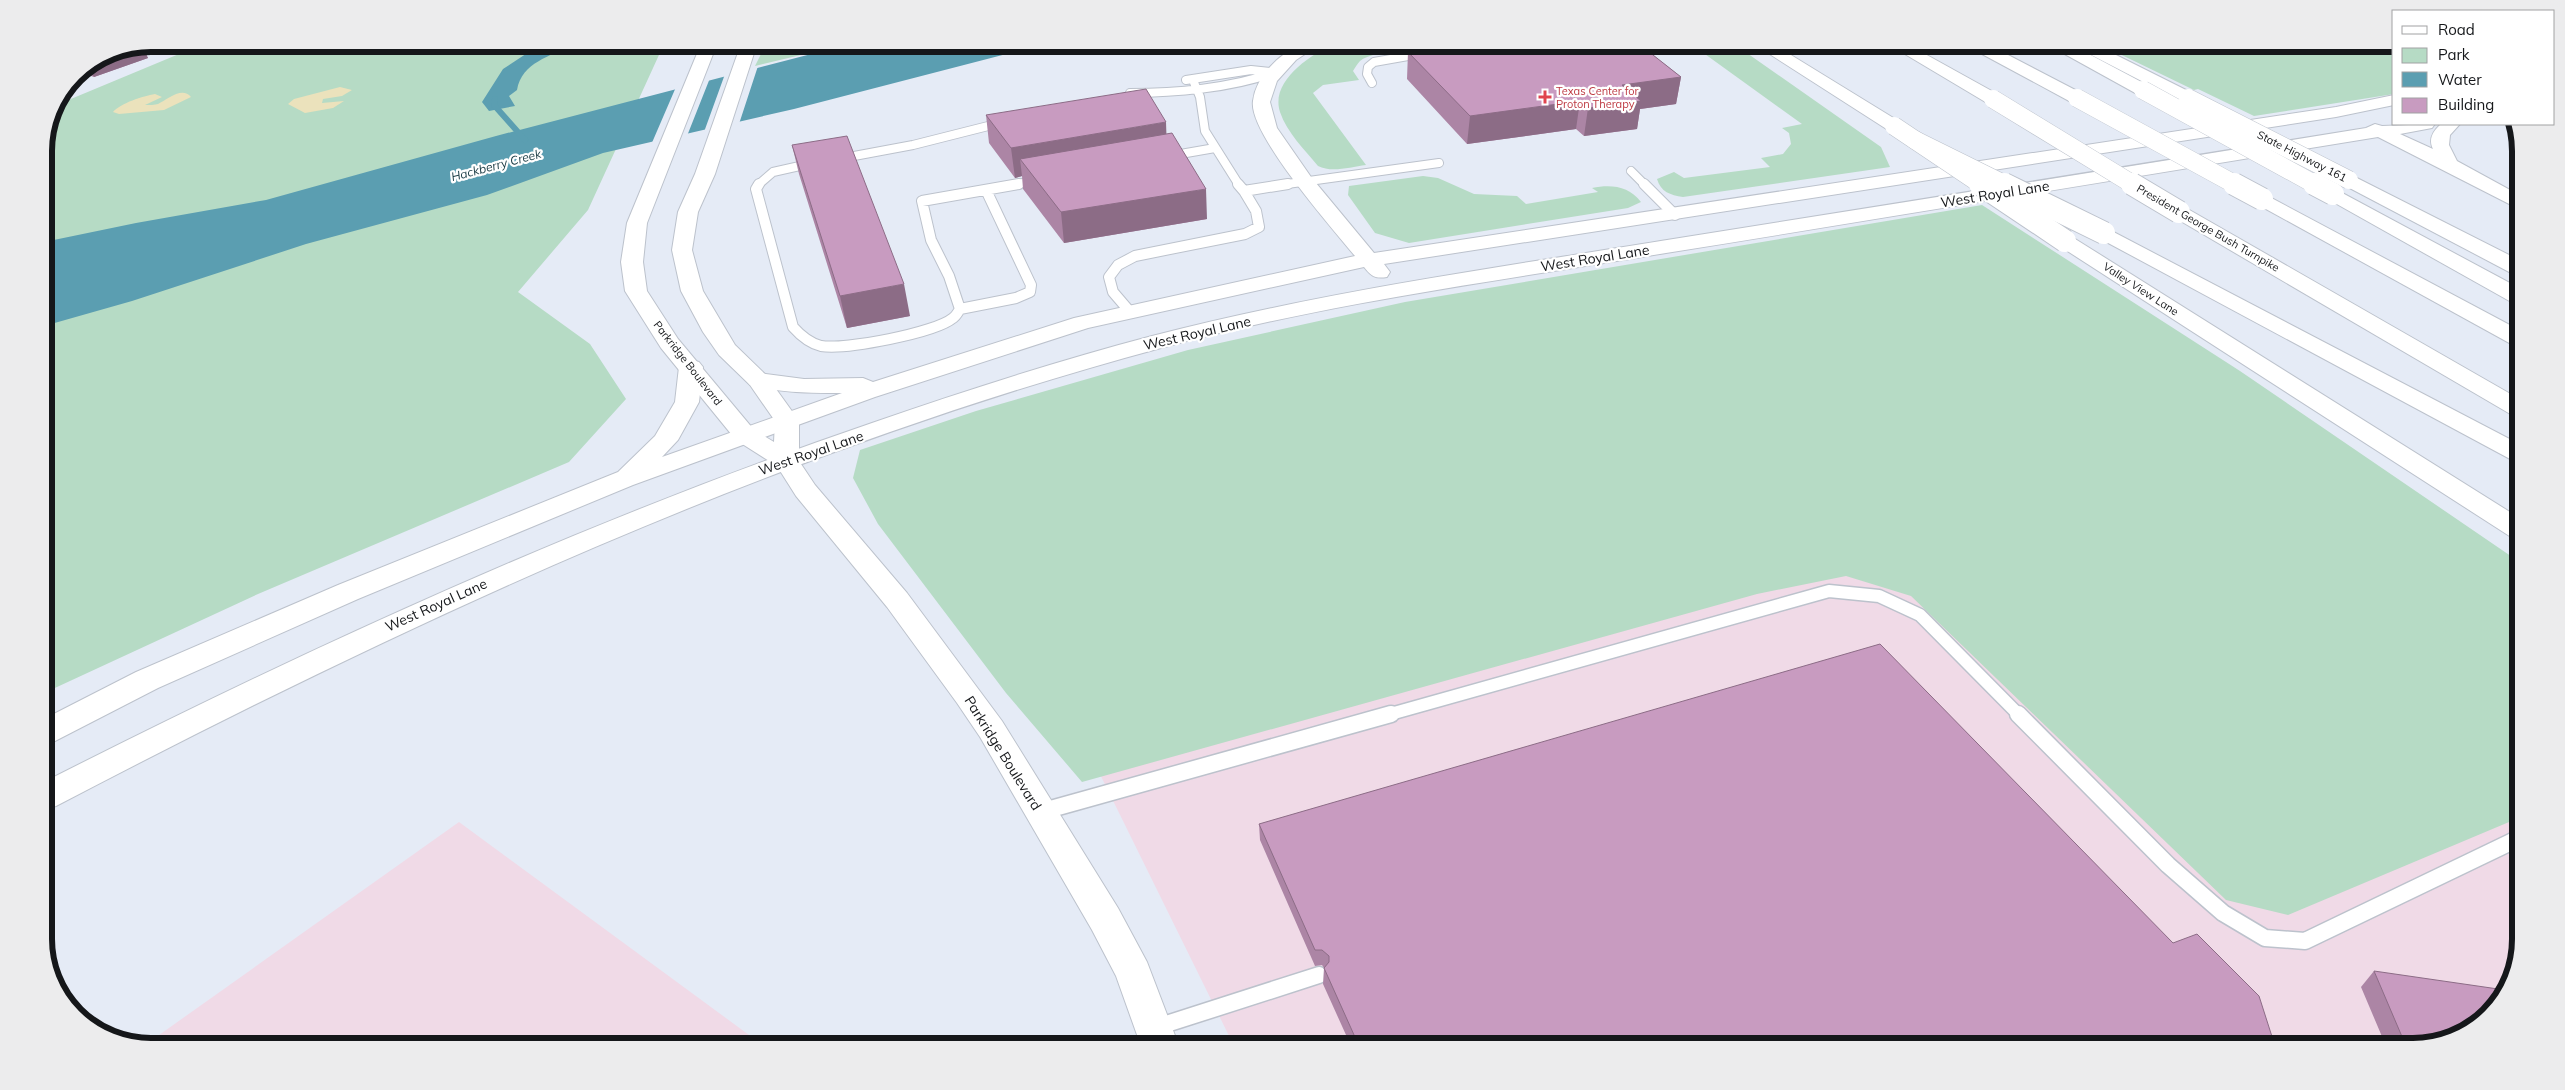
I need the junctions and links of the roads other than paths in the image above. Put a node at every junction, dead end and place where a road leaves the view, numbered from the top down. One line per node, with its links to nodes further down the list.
1 (1296, 52): 10 (main road)
2 (1432, 52): 12 (lane)
3 (1775, 52): 21 (main road, Valley View Lane, bridge)
4 (1910, 52): 43 (main road, President George Bush Turnpike, bridge)
5 (1990, 52): 39 (main road, bridge)
6 (2073, 52): 36 (main road, bridge)
7 (2098, 52): 34 (main road, State Highway 161, bridge)
8 (706, 53): 40 (main road, Parkridge Boulevard)
9 (745, 53): 42 (main road)
10 (1273, 73): 11 (lane); 28 (main road)
11 (1194, 83): 13 (lane); 13 (lane); 22 (lane)
12 (1372, 83)
13 (1141, 91): 14 (lane)
14 (1116, 96)
15 (2392, 100): 16 (main road, West Royal Lane)
16 (2336, 112): 20 (main road); 32 (main road, West Royal Lane)
17 (1016, 119): 37 (lane)
18 (2419, 125): 20 (main road, West Royal Lane)
19 (2450, 125): 25 (main road)
20 (2379, 131): 25 (main road); 35 (main road, West Royal Lane)
21 (1915, 140): 46 (main road, bridge); 49 (main road, Valley View Lane, bridge)
22 (1215, 148): 23 (lane); 30 (lane)
23 (1158, 158)
24 (1439, 163): 28 (lane)
25 (2449, 164): 31 (main road)
26 (1631, 171): 32 (lane)
27 (1053, 177): 29 (lane)
28 (1304, 181): 30 (lane); 33 (main road)
29 (986, 190): 37 (lane); 37 (lane)
30 (1244, 191): 38 (lane)
31 (2512, 195)
32 (1675, 215): 33 (main road, West Royal Lane)
33 (1368, 260): 35 (main road); 38 (main road, West Royal Lane)
34 (2512, 264)
35 (1394, 291): 47 (main road, West Royal Lane)
36 (2512, 293)
37 (960, 309)
38 (1131, 313): 41 (main road, West Royal Lane)
39 (2512, 335)
40 (691, 367): 45 (main road, Parkridge Boulevard); 48 (main road)
41 (916, 376): 42 (main road); 44 (main road, West Royal Lane)
42 (758, 380): 44 (main road)
43 (2512, 405)
44 (787, 421): 45 (main road, West Royal Lane); 47 (main road)
45 (745, 435): 47 (main road, Parkridge Boulevard); 48 (main road, West Royal Lane)
46 (2512, 450)
47 (786, 461): 51 (main road, West Royal Lane); 52 (main road, Parkridge Boulevard)
48 (624, 479): 50 (main road, West Royal Lane)
49 (2512, 525)
50 (53, 728)
51 (53, 792)
52 (1039, 812): 53 (lane); 55 (main road, Parkridge Boulevard)
53 (2512, 846)
54 (1319, 975): 55 (lane)
55 (1157, 1037)

